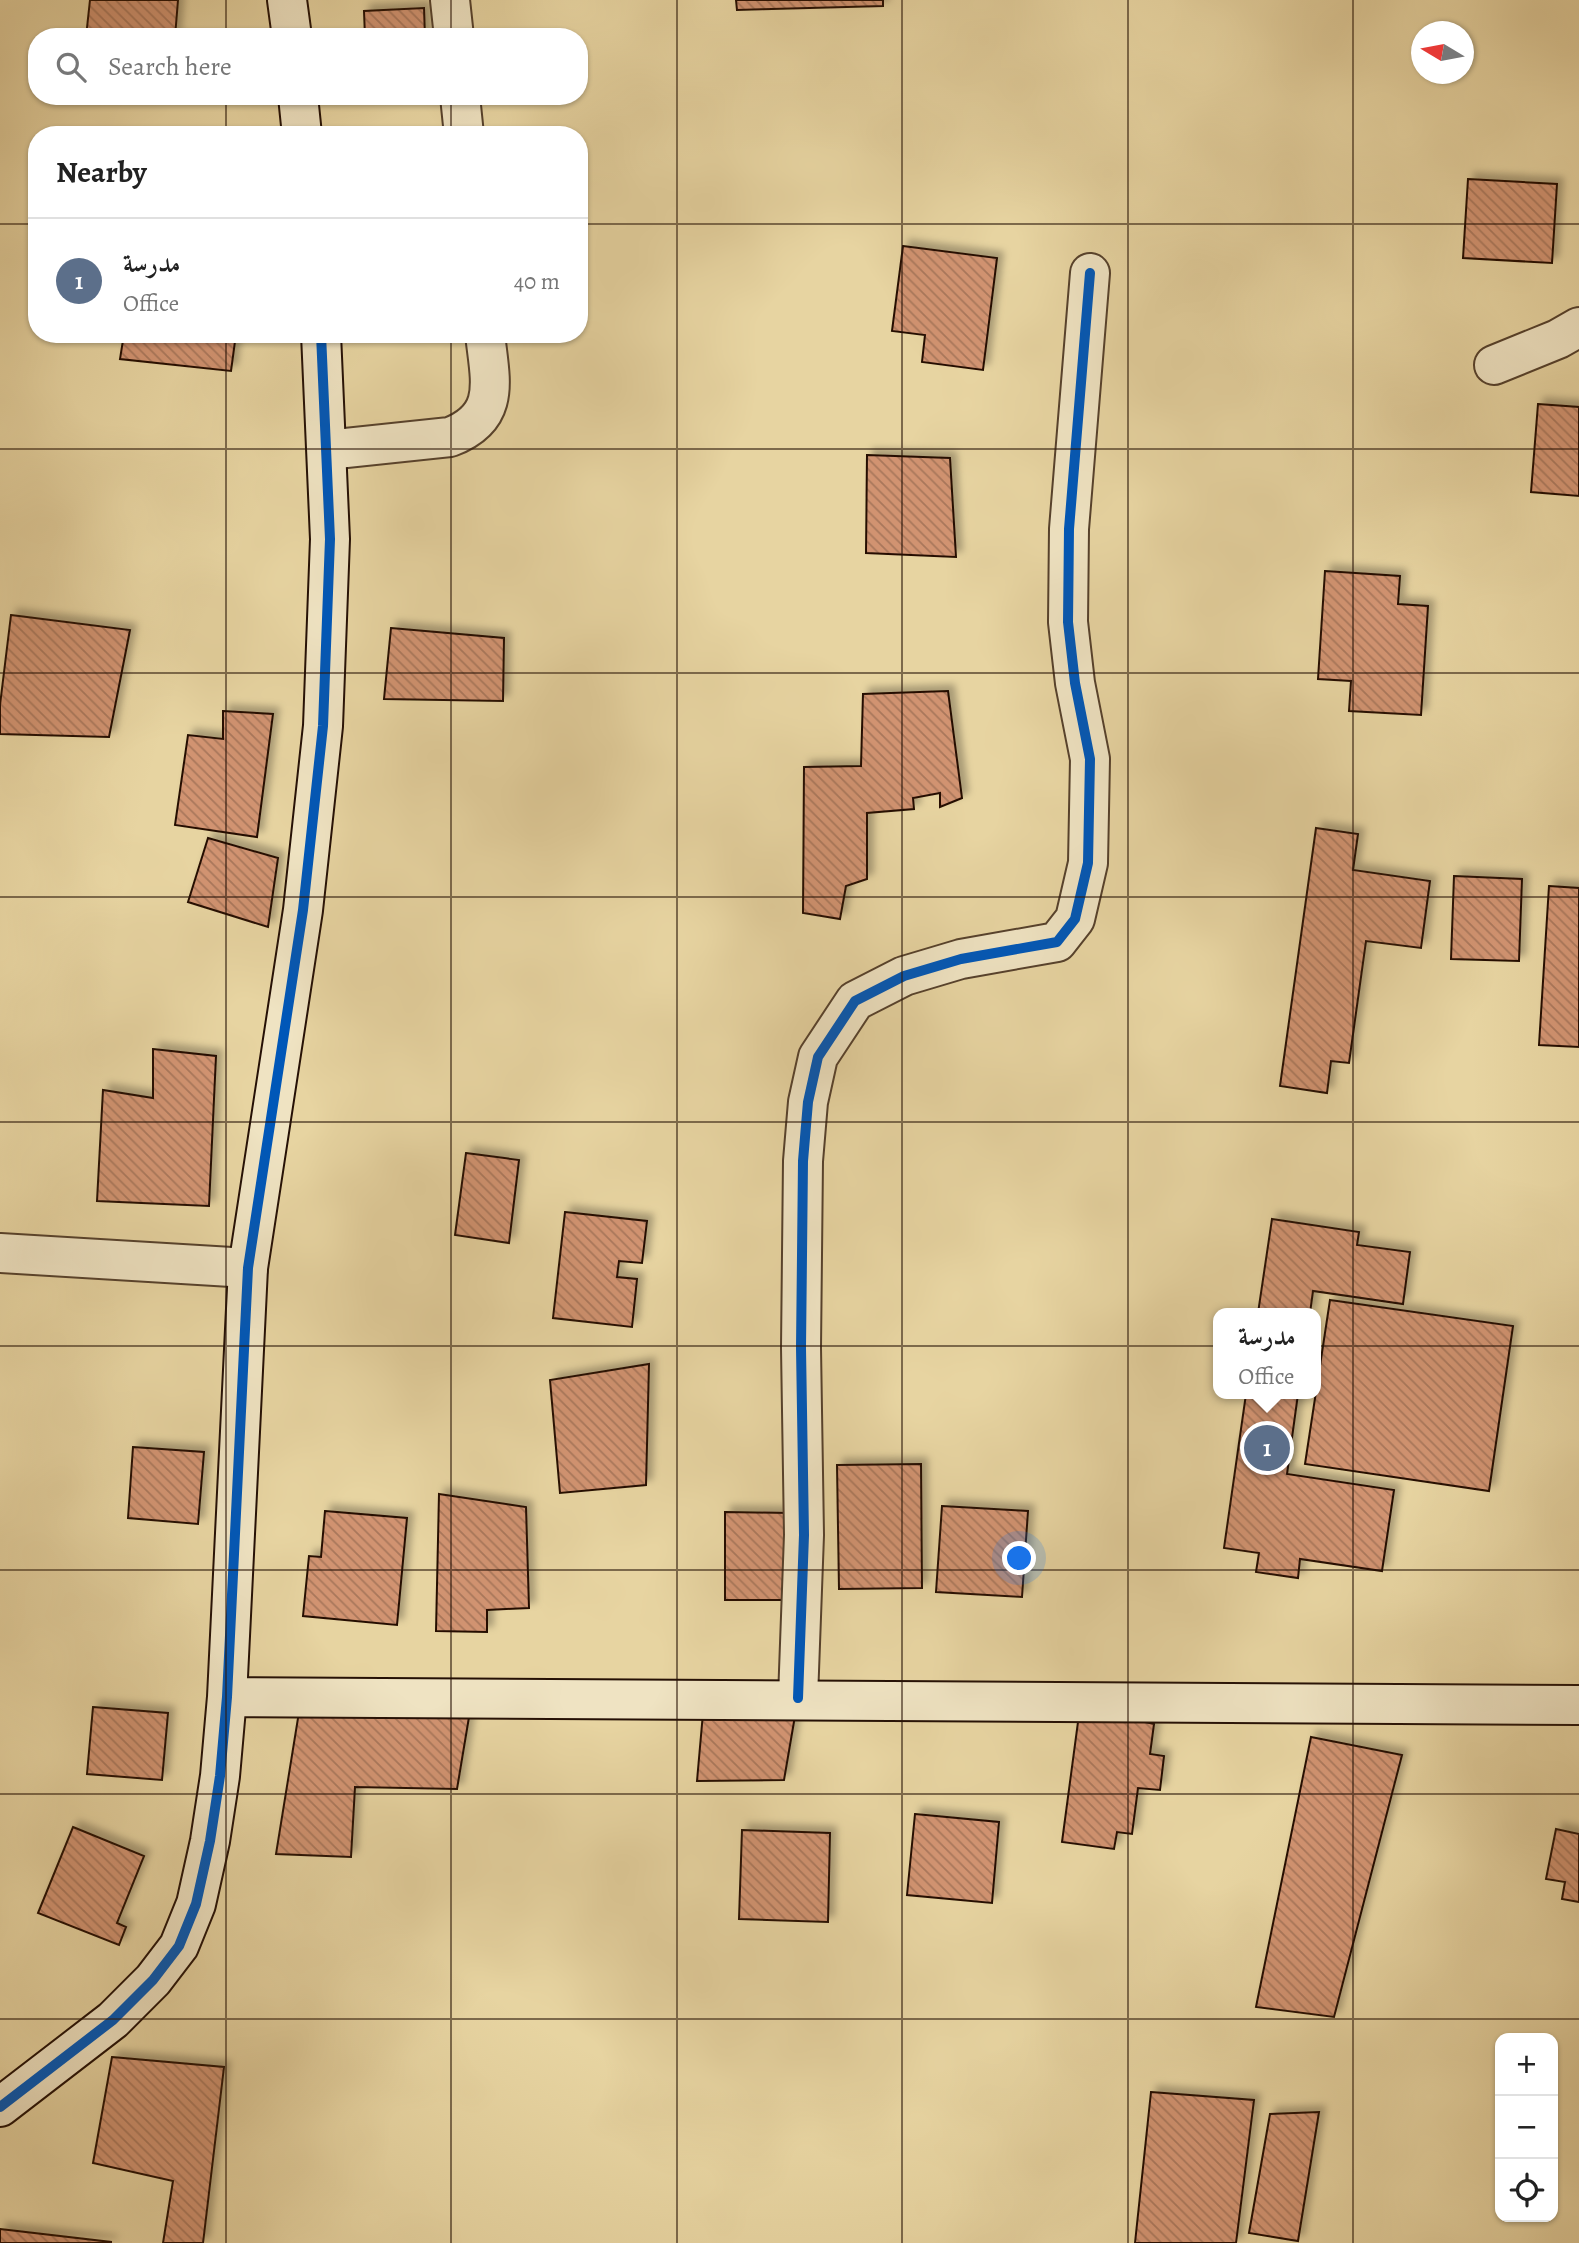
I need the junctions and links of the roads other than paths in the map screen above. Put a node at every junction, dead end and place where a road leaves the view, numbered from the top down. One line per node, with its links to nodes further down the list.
1 (287, 0): 3 (street)
2 (450, 0): 4 (street)
3 (291, 28)
4 (453, 28)
5 (299, 105): 7 (street)
6 (461, 105): 8 (street)
7 (301, 126)
8 (463, 126)
9 (1090, 273): 18 (street)
10 (1579, 327): 13 (street)
11 (321, 343): 14 (street)
12 (486, 343): 14 (street)
13 (1494, 365)
14 (327, 450): 16 (street)
15 (0, 1253): 16 (street)
16 (248, 1268): 17 (street)
17 (227, 1697): 18 (street); 20 (street)
18 (798, 1698): 19 (street)
19 (1579, 1704)
20 (7, 2092)

